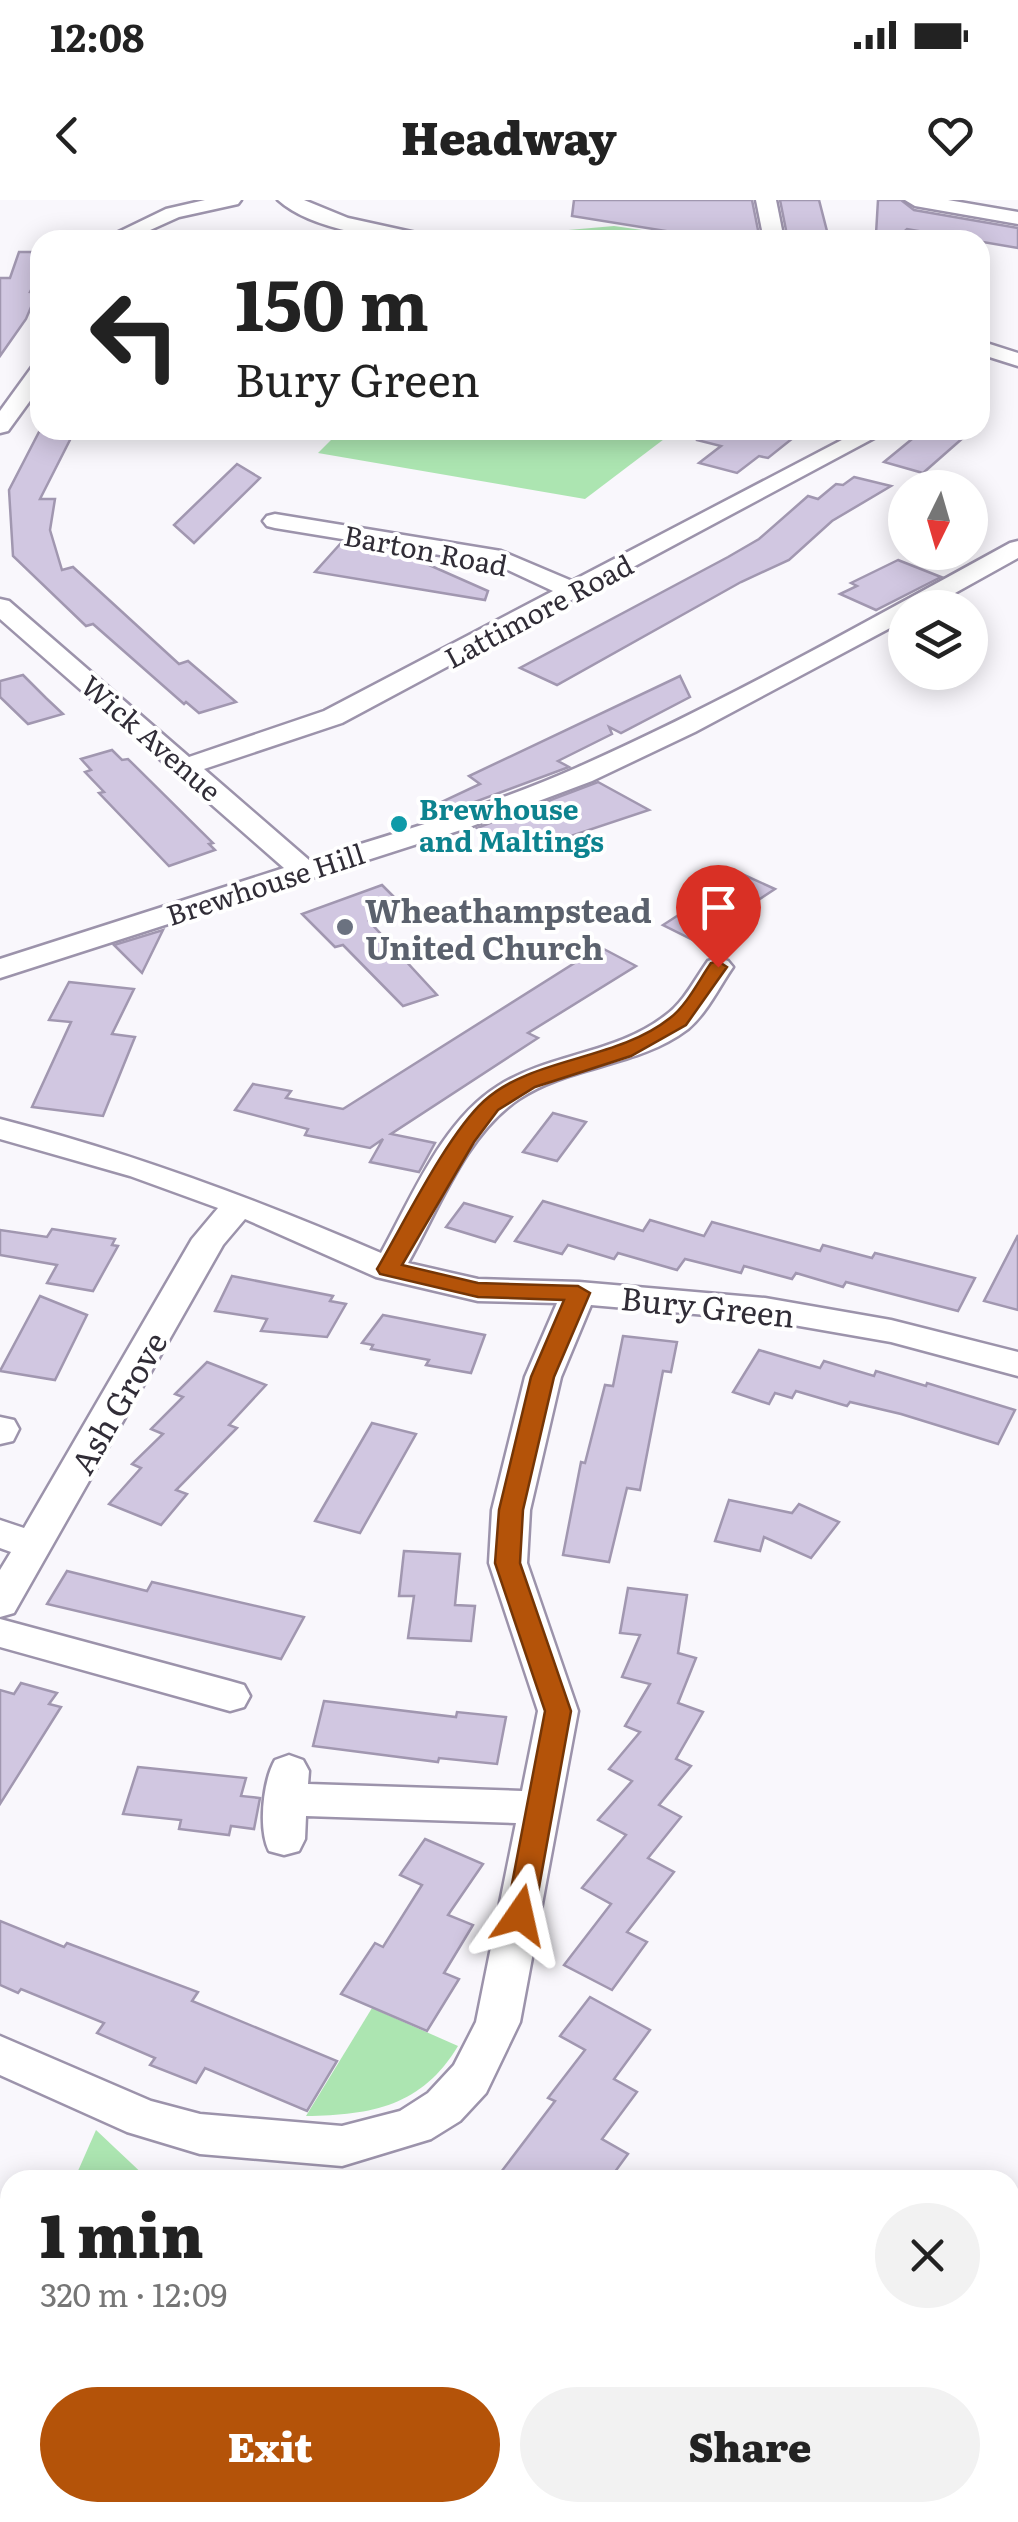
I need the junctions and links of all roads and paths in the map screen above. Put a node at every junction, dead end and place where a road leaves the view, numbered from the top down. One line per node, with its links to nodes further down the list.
1 (230, 200): 6 (street)
2 (288, 200): 7 (street)
3 (766, 200): 8 (street)
4 (915, 200): 5 (street)
5 (1018, 218)
6 (135, 230)
7 (375, 230)
8 (772, 230)
9 (990, 350): 10 (street)
10 (1015, 359): 11 (street)
11 (990, 370)
12 (30, 386): 13 (street)
13 (0, 426)
14 (859, 440): 18 (street, Lattimore Road)
15 (274, 521): 18 (street, Barton Road)
16 (1018, 548): 17 (street, Brewhouse Hill)
17 (940, 590)
18 (573, 591): 21 (street, Lattimore Road)
19 (0, 606): 21 (street, Wick Avenue)
20 (888, 618): 22 (street, Brewhouse Hill)
21 (187, 766): 22 (street, Wick Avenue)
22 (303, 870): 24 (street, Brewhouse Hill)
23 (718, 967): 27 (street)
24 (0, 969)
25 (0, 1129): 26 (street, Bury Green)
26 (240, 1204): 27 (street, Bury Green); 30 (street, Ash Grove)
27 (388, 1269): 28 (street, Bury Green)
28 (578, 1293): 29 (street, Bury Green); 35 (street)
29 (1018, 1364)
30 (17, 1540): 31 (street, Ash Grove)
31 (0, 1603)
32 (0, 1632): 33 (street)
33 (230, 1696)
34 (287, 1803): 35 (street)
35 (541, 1808): 36 (street)
36 (0, 2055)

